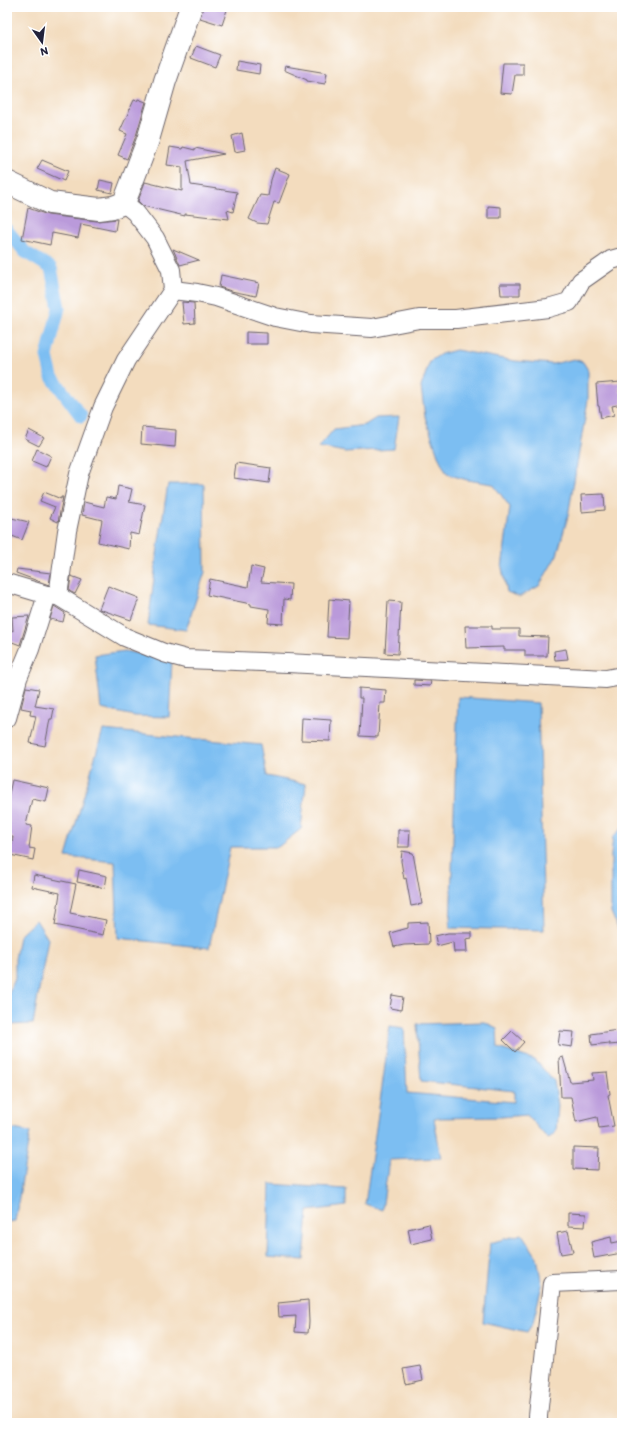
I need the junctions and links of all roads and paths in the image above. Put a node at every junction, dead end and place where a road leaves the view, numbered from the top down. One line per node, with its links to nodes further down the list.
1 (191, 7): 3 (main road)
2 (7, 182): 3 (main road)
3 (124, 203): 5 (street)
4 (622, 257): 5 (street)
5 (173, 290): 7 (street)
6 (7, 583): 7 (street)
7 (52, 596): 8 (street); 9 (street)
8 (622, 676)
9 (7, 718)
10 (622, 1280): 11 (street)
11 (538, 1423)

